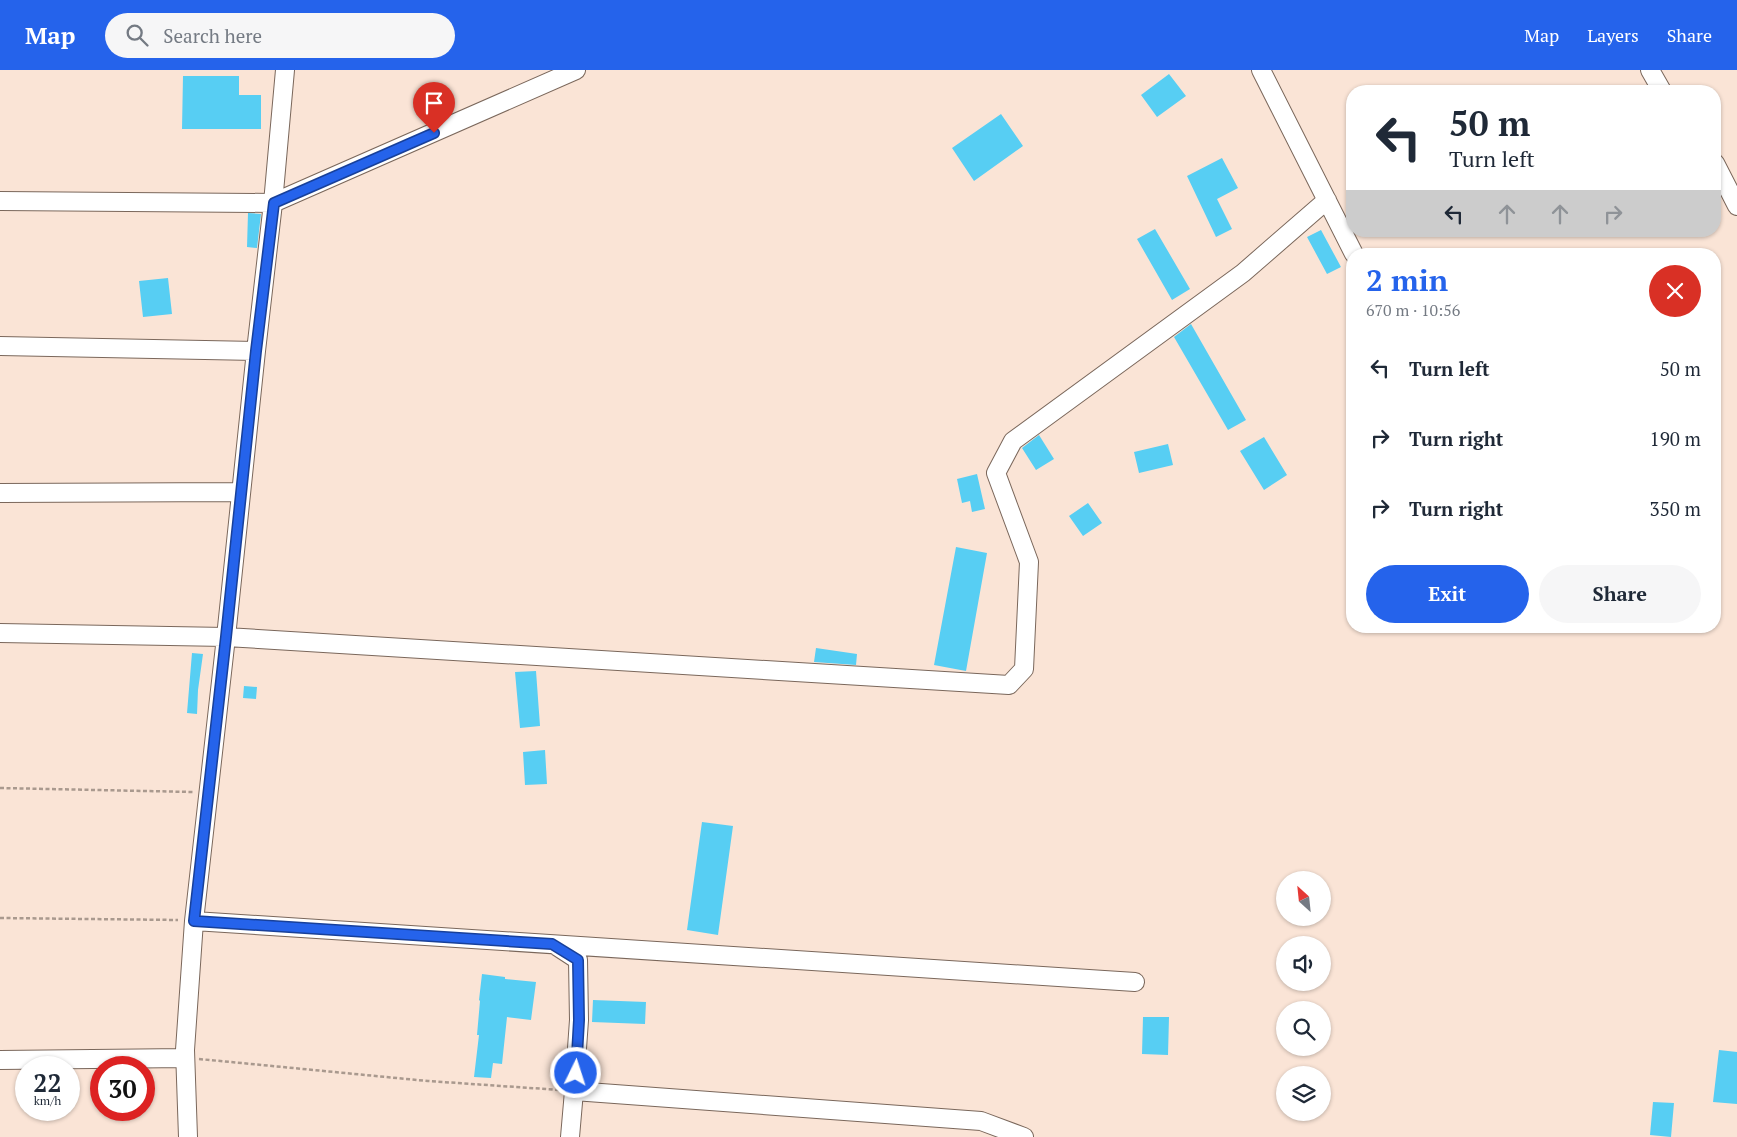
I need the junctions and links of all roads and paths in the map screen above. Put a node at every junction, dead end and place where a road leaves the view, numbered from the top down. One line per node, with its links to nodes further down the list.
1 (285, 70): 9 (street)
2 (576, 70): 9 (street)
3 (1261, 70): 7 (street)
4 (1650, 70): 5 (street)
5 (1659, 85)
6 (1721, 175): 10 (street)
7 (1327, 200): 11 (street); 17 (street)
8 (0, 201): 9 (street)
9 (274, 203): 13 (street)
10 (1737, 206)
11 (1351, 248)
12 (0, 346): 13 (street)
13 (256, 351): 14 (street)
14 (241, 492): 15 (street); 17 (street)
15 (0, 493)
16 (0, 633): 17 (street)
17 (226, 637): 21 (street)
18 (0, 788): 19 (path)
19 (194, 792)
20 (0, 918): 21 (path)
21 (194, 921): 22 (street); 24 (street)
22 (552, 944): 23 (street); 26 (street)
23 (1135, 982)
24 (186, 1058): 25 (street); 26 (path); 27 (street)
25 (0, 1060)
26 (574, 1091): 28 (street); 29 (street)
27 (188, 1137)
28 (570, 1137)
29 (1024, 1137)

